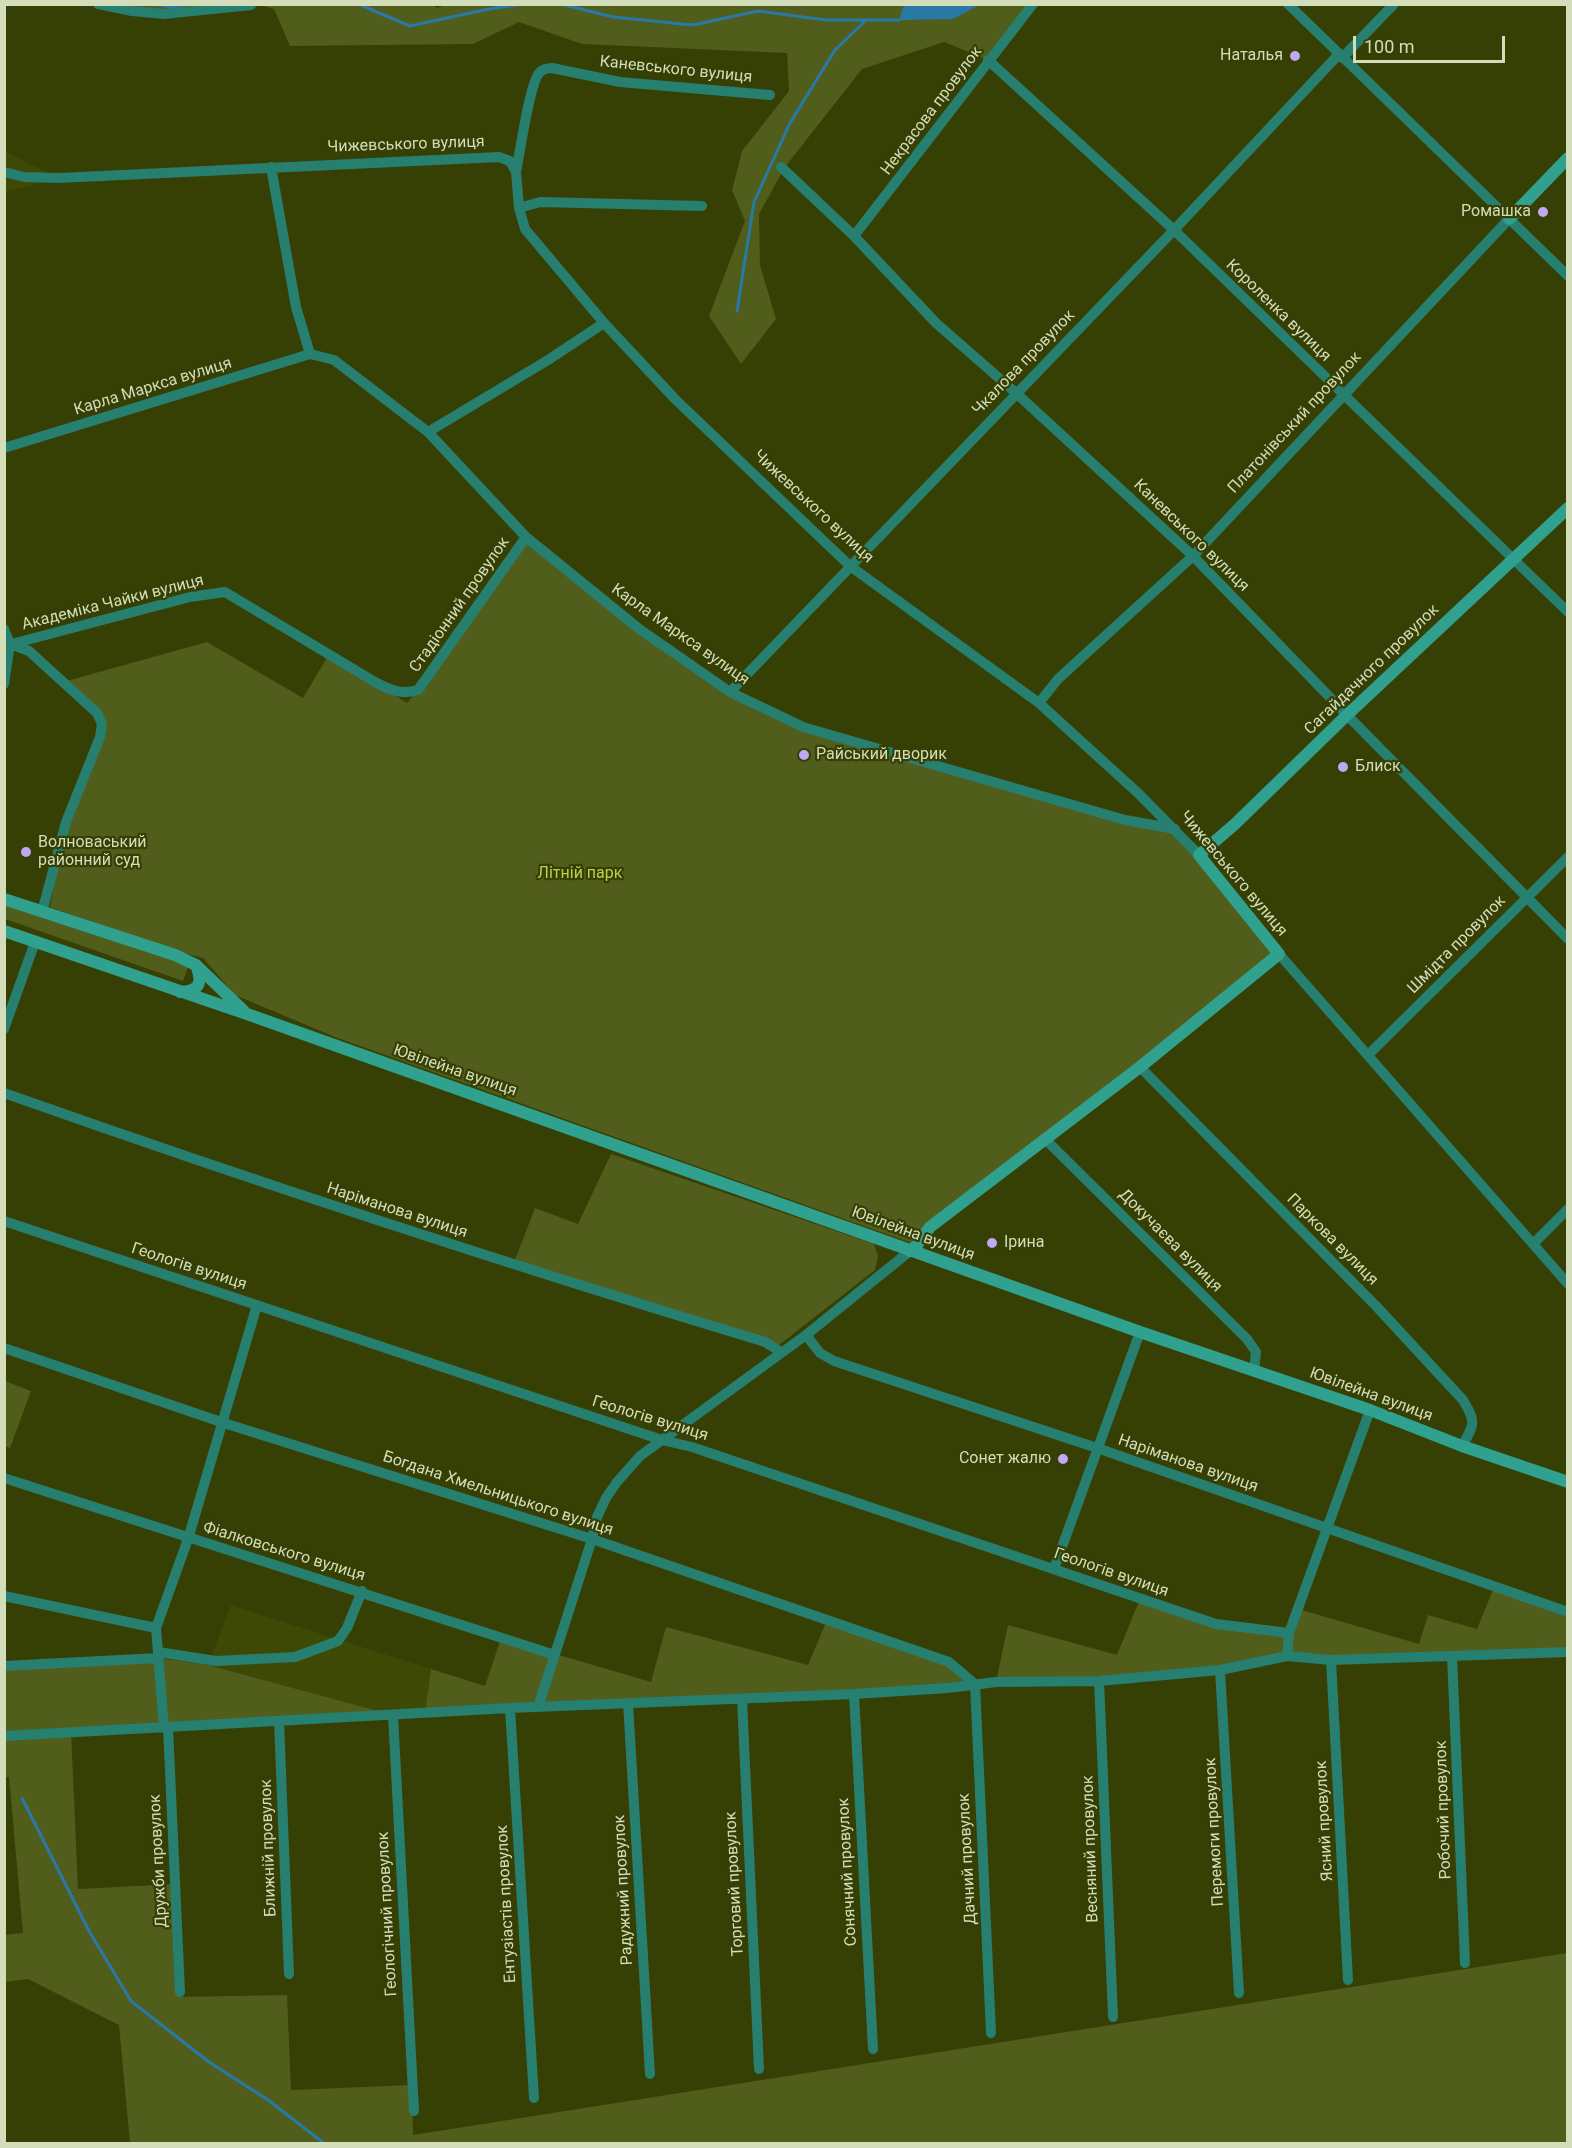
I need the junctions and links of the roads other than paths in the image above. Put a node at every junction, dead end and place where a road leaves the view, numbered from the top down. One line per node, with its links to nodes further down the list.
1 (98, 4): 5 (street)
2 (1033, 4): 7 (street, Некрасова провулок)
3 (1288, 4): 6 (street)
4 (1394, 4): 6 (street, Чкалова провулок)
5 (251, 5)
6 (1340, 56): 16 (street); 17 (street, Чкалова провулок)
7 (988, 60): 17 (street, Короленка вулиця); 18 (street, Некрасова провулок)
8 (770, 95): 13 (street, Каневського вулиця)
9 (1568, 158): 16 (street, Платонівський провулок)
10 (271, 167): 12 (street, Чижевського вулиця); 13 (street, Чижевського вулиця); 21 (street)
11 (782, 167): 18 (street, Каневського вулиця)
12 (4, 172)
13 (516, 172): 15 (street, Чижевського вулиця)
14 (702, 206): 15 (street)
15 (519, 208): 20 (street, Чижевського вулиця)
16 (1509, 219): 19 (street); 23 (street, Платонівський провулок)
17 (1174, 230): 22 (street, Чкалова провулок); 23 (street, Короленка вулиця)
18 (854, 236): 22 (street, Каневського вулиця)
19 (1568, 276)
20 (604, 323): 24 (street); 30 (street, Чижевського вулиця)
21 (310, 354): 24 (street, Карла Маркса вулиця); 25 (street, Карла Маркса вулиця)
22 (1016, 393): 28 (street, Каневського вулиця); 30 (street, Чкалова провулок)
23 (1343, 396): 28 (street, Платонівський провулок); 29 (street, Короленка вулиця)
24 (428, 432): 27 (street, Карла Маркса вулиця)
25 (4, 448)
26 (1568, 508): 29 (street, Сагайдачного провулок)
27 (526, 537): 35 (street, Стадіонний провулок); 36 (street, Карла Маркса вулиця)
28 (1193, 556): 37 (street, Платонівський провулок); 38 (street, Каневського вулиця)
29 (1513, 558): 31 (street, Короленка вулиця); 38 (street, Сагайдачного провулок)
30 (850, 566): 36 (street, Чкалова провулок); 37 (street, Чижевського вулиця)
31 (1568, 612)
32 (4, 630): 33 (street)
33 (7, 645): 34 (street); 35 (street, Академіка Чайки вулиця); 44 (street)
34 (4, 684)
35 (418, 690)
36 (730, 692): 39 (street, Карла Маркса вулиця)
37 (1039, 703): 39 (street, Чижевського вулиця)
38 (1347, 715): 40 (street, Сагайдачного провулок); 42 (street, Каневського вулиця)
39 (1175, 829): 40 (street, Чижевського вулиця)
40 (1199, 855): 48 (street, Чижевського вулиця)
41 (1568, 857): 42 (street, Шмідта провулок)
42 (1525, 898): 46 (street, Каневського вулиця); 53 (street, Шмідта провулок)
43 (4, 899): 44 (street, Ювілейна вулиця)
44 (42, 912): 49 (street, Ювілейна вулиця)
45 (4, 931): 47 (street, Ювілейна вулиця)
46 (1568, 939)
47 (35, 942): 50 (street, Ювілейна вулиця); 52 (street)
48 (1279, 954): 53 (street, Чижевського вулиця); 54 (street)
49 (196, 965): 50 (street); 51 (street, Ювілейна вулиця)
50 (178, 992): 51 (street, Ювілейна вулиця)
51 (248, 1014): 60 (street, Ювілейна вулиця)
52 (4, 1029)
53 (1368, 1055): 59 (street, Чижевського вулиця)
54 (1140, 1067): 56 (street); 71 (street, Паркова вулиця)
55 (4, 1093): 66 (street, Наріманова вулиця)
56 (1046, 1140): 60 (street); 67 (street, Докучаєва вулиця)
57 (1568, 1209): 59 (street)
58 (4, 1221): 62 (street, Геологів вулиця)
59 (1533, 1244): 61 (street, Чижевського вулиця)
60 (910, 1251): 63 (street, Ювілейна вулиця); 64 (street)
61 (1568, 1284)
62 (257, 1305): 69 (street); 70 (street, Геологів вулиця)
63 (1140, 1332): 67 (street, Ювілейна вулиця); 72 (street)
64 (806, 1335): 66 (street); 72 (street, Наріманова вулиця)
65 (4, 1348): 69 (street, Богдана Хмельницького вулиця)
66 (781, 1352): 70 (street)
67 (1254, 1371): 68 (street, Ювілейна вулиця)
68 (1370, 1410): 71 (street, Ювілейна вулиця); 75 (street)
69 (224, 1423): 76 (street); 77 (street, Богдана Хмельницького вулиця)
70 (662, 1440): 77 (street); 78 (street, Геологів вулиця)
71 (1462, 1446): 74 (street, Ювілейна вулиця)
72 (1097, 1448): 75 (street, Наріманова вулиця); 78 (street)
73 (4, 1478): 76 (street, Фіалковського вулиця)
74 (1568, 1482)
75 (1328, 1528): 81 (street, Наріманова вулиця); 83 (street)
76 (188, 1539): 79 (street, Фіалковського вулиця); 82 (street)
77 (592, 1539): 86 (street); 93 (street, Богдана Хмельницького вулиця)
78 (1054, 1569): 83 (street, Геологів вулиця)
79 (362, 1592): 85 (street); 86 (street, Фіалковського вулиця)
80 (4, 1596): 82 (street)
81 (1568, 1612)
82 (156, 1628): 85 (street, Дружби провулок)
83 (1289, 1633): 87 (street)
84 (1568, 1652): 88 (street)
85 (159, 1655): 90 (street); 101 (street, Дружби провулок)
86 (555, 1655): 97 (street)
87 (1287, 1656): 89 (street); 91 (street)
88 (1452, 1656): 89 (street); 103 (street, Робочий провулок)
89 (1331, 1660): 105 (street, Ясний провулок)
90 (4, 1666)
91 (1220, 1670): 92 (street); 107 (street, Перемоги провулок)
92 (1099, 1681): 93 (street); 108 (street, Весняний провулок)
93 (975, 1684): 94 (street); 109 (street, Дачний провулок)
94 (854, 1694): 95 (street); 110 (street, Сонячний провулок)
95 (742, 1699): 96 (street); 111 (street, Торговий провулок)
96 (628, 1703): 97 (street); 112 (street, Радужний провулок)
97 (538, 1707): 98 (street)
98 (510, 1708): 99 (street); 113 (street, Ентузіастів провулок)
99 (393, 1715): 100 (street); 114 (street, Геологічний провулок)
100 (279, 1721): 101 (street); 104 (street, Ближній провулок)
101 (166, 1727): 102 (street); 106 (street, Дружби провулок)
102 (4, 1736)
103 (1465, 1963)
104 (289, 1974)
105 (1348, 1980)
106 (180, 1992)
107 (1239, 1993)
108 (1113, 2017)
109 (991, 2033)
110 (873, 2049)
111 (759, 2069)
112 (650, 2074)
113 (534, 2098)
114 (414, 2111)

